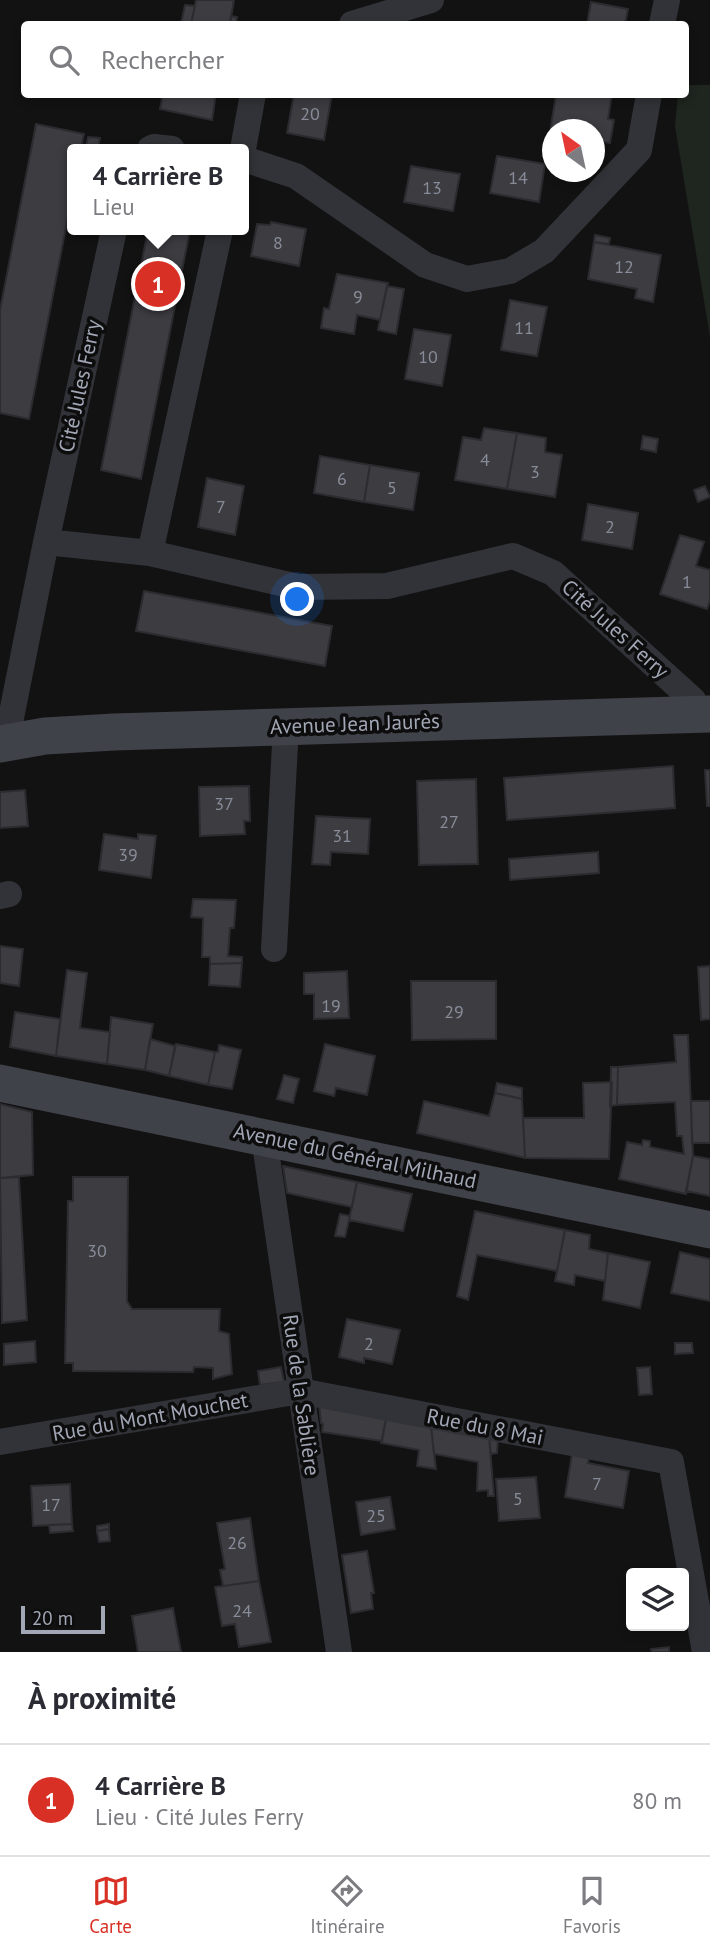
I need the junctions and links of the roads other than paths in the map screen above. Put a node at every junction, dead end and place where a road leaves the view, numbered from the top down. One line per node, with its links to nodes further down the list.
1 (431, 0): 3 (street)
2 (667, 0): 4 (street)
3 (362, 21)
4 (663, 21)
5 (252, 98): 7 (street)
6 (648, 98): 8 (street)
7 (244, 144)
8 (249, 161)
9 (113, 235): 11 (street, Cité Jules Ferry)
10 (218, 235): 12 (street)
11 (46, 542): 12 (street, Cité Jules Ferry); 15 (street, Cité Jules Ferry)
12 (150, 553): 13 (street, Cité Jules Ferry)
13 (702, 713): 14 (main road, Avenue Jean Jaurès)
14 (286, 726): 15 (main road, Avenue Jean Jaurès); 16 (street)
15 (3, 744)
16 (274, 949)
17 (0, 1083): 18 (main road, Avenue du Général Milhaud)
18 (264, 1137): 19 (main road, Avenue du Général Milhaud); 20 (street, Rue de la Sablière)
19 (710, 1230)
20 (300, 1391): 21 (street, Rue du Mont Mouchet); 22 (street, Rue de la Sablière); 23 (street, Rue du 8 Mai)
21 (0, 1442)
22 (339, 1652)
23 (705, 1652)

